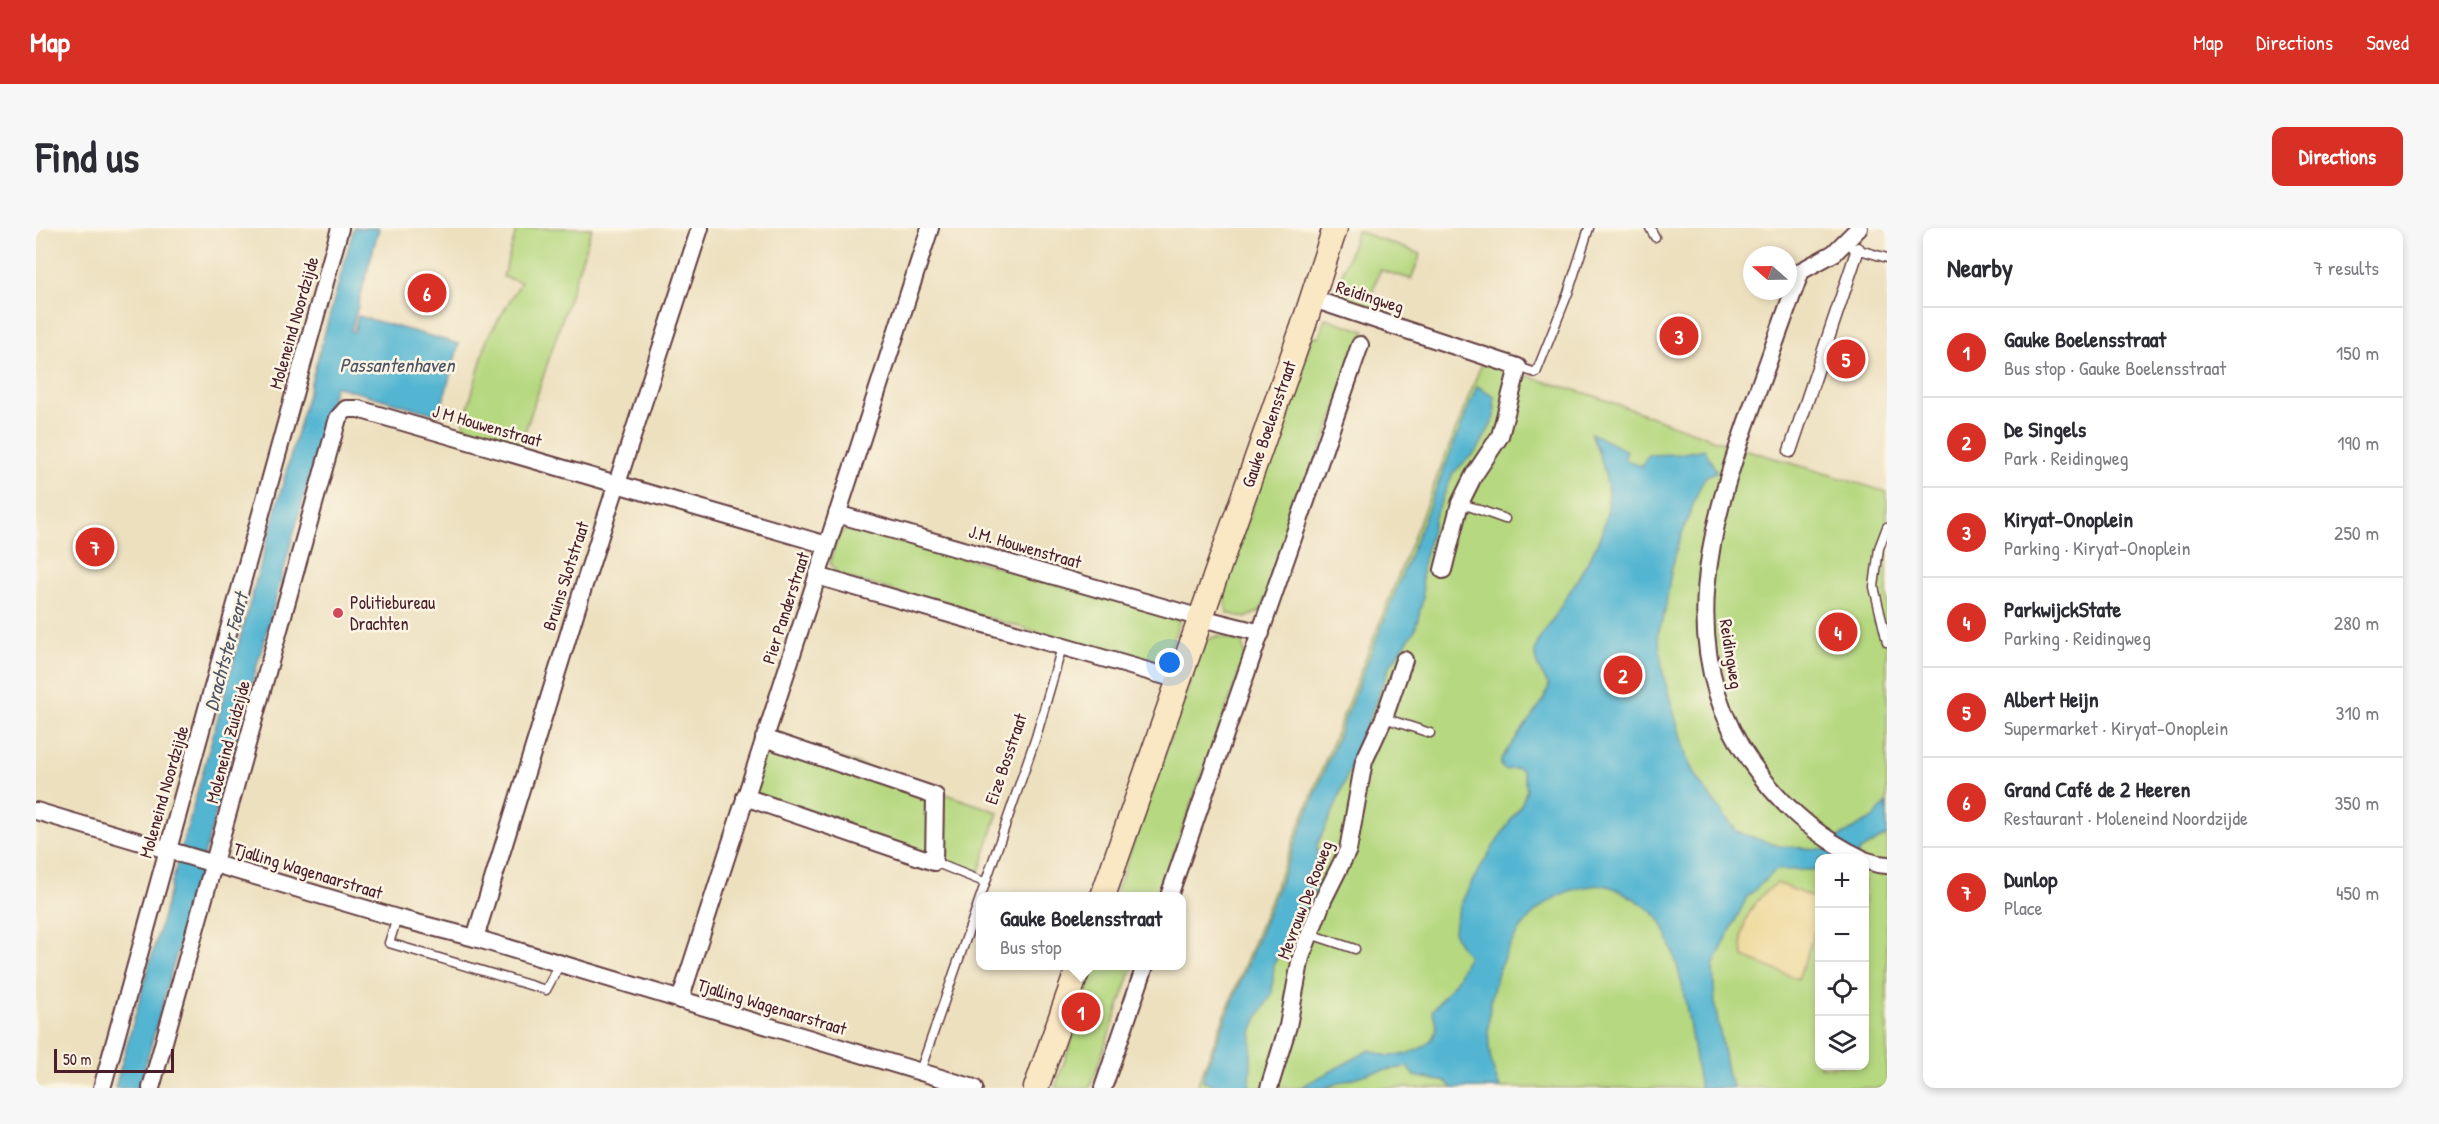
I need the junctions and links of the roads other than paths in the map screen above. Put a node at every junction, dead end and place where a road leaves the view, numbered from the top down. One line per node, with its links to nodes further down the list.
1 (340, 228): 37 (street, Moleneind Noordzijde)
2 (700, 228): 18 (street, Bruins Slotstraat)
3 (1335, 228): 12 (main road, Gauke Boelensstraat)
4 (1589, 228): 15 (lane)
5 (1650, 228): 8 (lane)
6 (1859, 228): 9 (street)
7 (925, 229): 20 (street, Pier Panderstraat)
8 (1655, 237)
9 (1851, 247): 10 (lane); 11 (street); 17 (street)
10 (1887, 258)
11 (1797, 271)
12 (1313, 299): 15 (street, Reidingweg); 26 (main road, Gauke Boelensstraat)
13 (1785, 300): 38 (street, Reidingweg)
14 (1360, 345): 27 (street)
15 (1518, 367): 19 (street)
16 (346, 409): 18 (street, J M Houwenstraat); 40 (street, Moleneind Zuidzijde)
17 (1790, 451)
18 (617, 483): 23 (street); 50 (street, Bruins Slotstraat)
19 (1460, 503): 21 (lane); 24 (street)
20 (837, 514): 23 (street, Pier Panderstraat); 26 (street, J.M. Houwenstraat)
21 (1505, 519)
22 (1887, 527): 28 (lane)
23 (827, 545): 25 (street, Pier Panderstraat)
24 (1443, 570)
25 (817, 576): 29 (street); 34 (street, Pier Panderstraat)
26 (1201, 618): 27 (street); 31 (main road, Gauke Boelensstraat)
27 (1261, 633): 46 (street)
28 (1887, 642)
29 (1062, 647): 31 (street); 43 (lane, Eize Bosstraat)
30 (1404, 660): 32 (street, Mevrouw De Rooweg)
31 (1179, 680): 45 (main road, Gauke Boelensstraat)
32 (1384, 718): 33 (lane); 49 (street, Mevrouw De Rooweg)
33 (1430, 733)
34 (765, 738): 35 (street, Pier Panderstraat); 41 (street)
35 (745, 797): 41 (street); 55 (street, Pier Panderstraat)
36 (36, 811): 37 (street, Tjalling Wagenaarstraat)
37 (173, 852): 40 (street, Tjalling Wagenaarstraat); 57 (street, Moleneind Noordzijde)
38 (1853, 854)
39 (1869, 861): 42 (street, Reidingweg)
40 (211, 862): 48 (street, Tjalling Wagenaarstraat); 58 (street, Moleneind Zuidzijde)
41 (934, 862): 43 (lane)
42 (1887, 865)
43 (984, 882): 44 (lane, Eize Bosstraat)
44 (981, 892)
45 (1105, 892)
46 (1172, 892)
47 (976, 906): 56 (lane, Eize Bosstraat)
48 (397, 918): 50 (street, Tjalling Wagenaarstraat); 52 (lane, Tjalling Wagenaarstraat)
49 (1310, 934): 51 (lane); 62 (street, Mevrouw De Rooweg)
50 (475, 938): 52 (street, Tjalling Wagenaarstraat)
51 (1354, 950)
52 (560, 964): 55 (street, Tjalling Wagenaarstraat)
53 (1078, 970): 60 (main road)
54 (1144, 970): 61 (street)
55 (680, 1000): 56 (street, Tjalling Wagenaarstraat)
56 (920, 1071): 59 (street, Tjalling Wagenaarstraat)
57 (102, 1088)
58 (151, 1088)
59 (974, 1088)
60 (1036, 1088)
61 (1103, 1088)
62 (1269, 1088)

